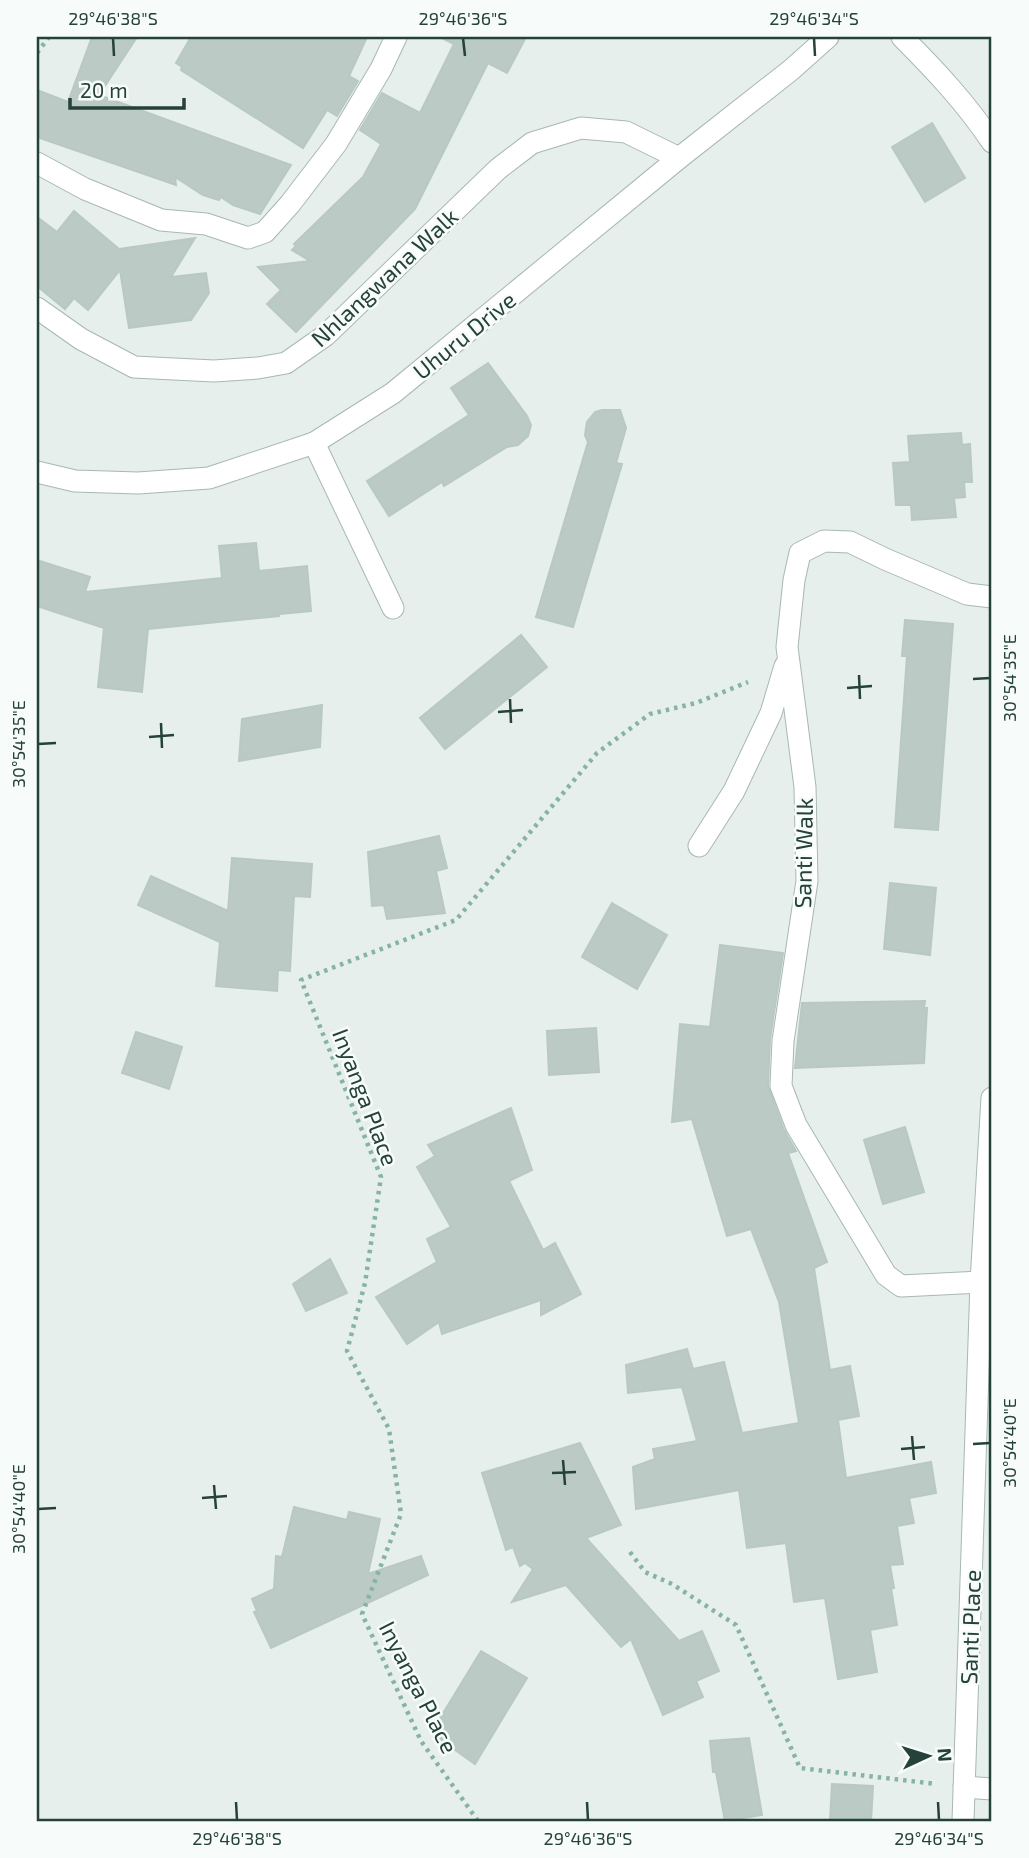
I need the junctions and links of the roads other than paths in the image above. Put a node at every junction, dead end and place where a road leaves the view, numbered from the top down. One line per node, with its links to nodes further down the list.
1 (396, 37): 6 (street)
2 (828, 37): 5 (street, Uhuru Drive)
3 (902, 37): 4 (street)
4 (992, 142)
5 (679, 158): 7 (street, Nhlangwana Walk); 8 (street, Uhuru Drive)
6 (37, 163)
7 (37, 308)
8 (314, 443): 9 (street, Uhuru Drive); 11 (street)
9 (37, 472)
10 (992, 597): 12 (street, Santi Walk)
11 (393, 608)
12 (788, 656): 13 (street); 15 (street, Santi Walk)
13 (699, 846)
14 (992, 1098): 15 (street, Santi Place)
15 (987, 1283): 16 (street, Santi Place)
16 (964, 1787): 17 (street); 18 (street, Santi Place)
17 (992, 1789)
18 (962, 1821)

